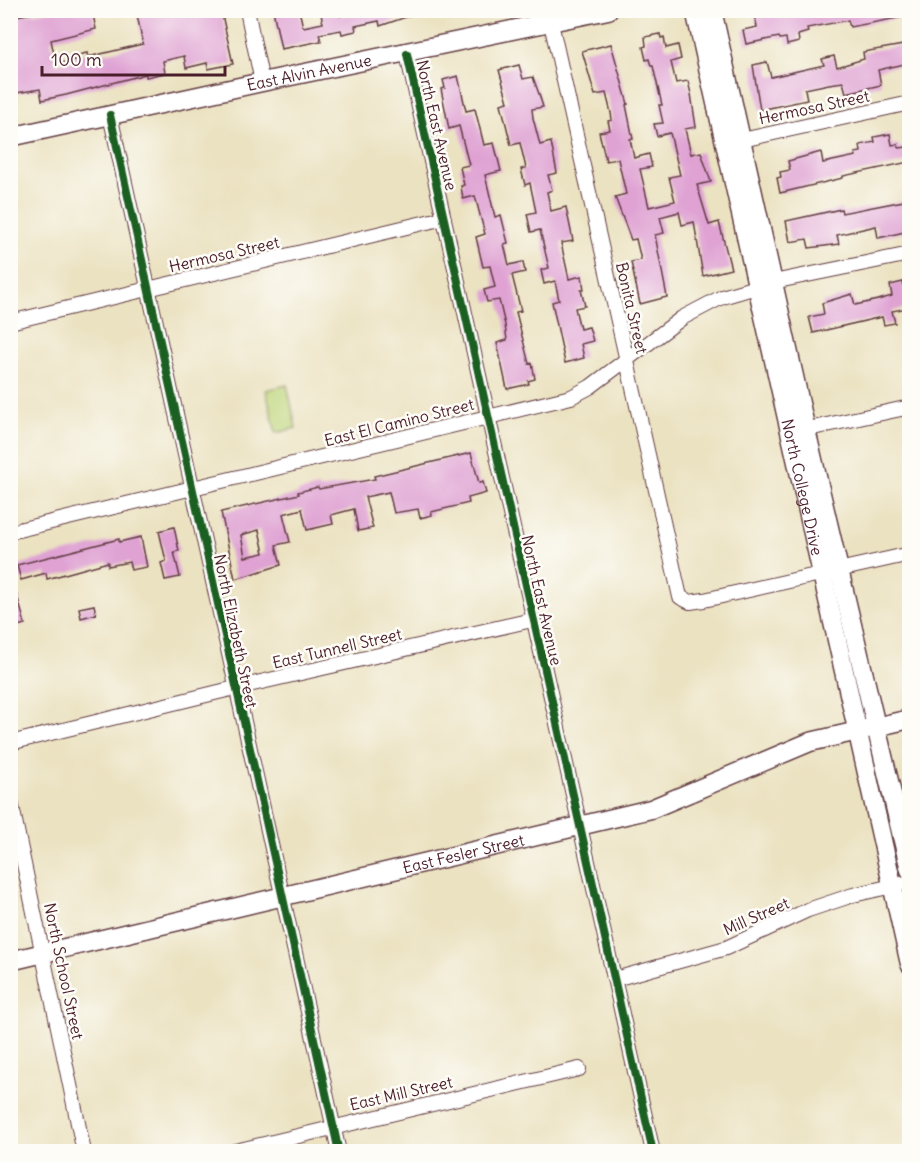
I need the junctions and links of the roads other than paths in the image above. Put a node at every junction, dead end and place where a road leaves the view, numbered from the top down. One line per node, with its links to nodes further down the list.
1 (247, 10): 7 (street)
2 (608, 10): 5 (street, East Alvin Avenue)
3 (695, 10): 11 (street, North College Drive)
4 (712, 10): 11 (street, North College Drive)
5 (552, 23): 6 (street, East Alvin Avenue); 17 (street, Bonita Street)
6 (407, 54): 7 (street, East Alvin Avenue); 12 (street, North East Avenue)
7 (262, 82): 9 (street, East Alvin Avenue)
8 (909, 103): 11 (street, Hermosa Street)
9 (110, 115): 10 (street, East Alvin Avenue); 15 (street, North Elizabeth Street)
10 (10, 137)
11 (733, 142): 14 (street, North College Drive)
12 (444, 218): 15 (street, Hermosa Street); 19 (street, North East Avenue)
13 (909, 254): 14 (street, East El Camino Street)
14 (766, 284): 17 (street, East El Camino Street); 20 (street, North College Drive)
15 (147, 289): 16 (street, Hermosa Street); 21 (street, North Elizabeth Street)
16 (10, 322)
17 (626, 358): 19 (street, East El Camino Street); 24 (street, Bonita Street)
18 (909, 407): 20 (street)
19 (488, 417): 21 (street, East El Camino Street); 25 (street, North East Avenue)
20 (799, 431): 24 (street, North College Drive)
21 (192, 489): 22 (street, East El Camino Street); 26 (street, North Elizabeth Street)
22 (10, 532)
23 (909, 554): 24 (street)
24 (831, 571): 28 (street, North College Drive)
25 (532, 620): 26 (street, East Tunnell Street); 31 (street, North East Avenue)
26 (235, 688): 29 (street, East Tunnell Street); 34 (street, North Elizabeth Street)
27 (909, 719): 28 (street, East Fesler Street)
28 (868, 728): 31 (street, East Fesler Street); 32 (street, North College Drive); 33 (street, North College Drive)
29 (10, 743)
30 (10, 797): 35 (street, North School Street)
31 (581, 827): 34 (street, East Fesler Street); 38 (street, North East Avenue)
32 (909, 870)
33 (901, 883): 37 (street, North College Drive); 38 (street, Mill Street)
34 (281, 897): 35 (street, East Fesler Street); 40 (street, North Elizabeth Street)
35 (43, 953): 36 (street, East Fesler Street); 41 (street, North School Street)
36 (10, 961)
37 (909, 964)
38 (615, 979): 44 (street, North East Avenue)
39 (579, 1069): 40 (street, East Mill Street)
40 (334, 1126): 42 (street, East Mill Street); 43 (street, North Elizabeth Street)
41 (84, 1152)
42 (231, 1152)
43 (339, 1152)
44 (653, 1152)

